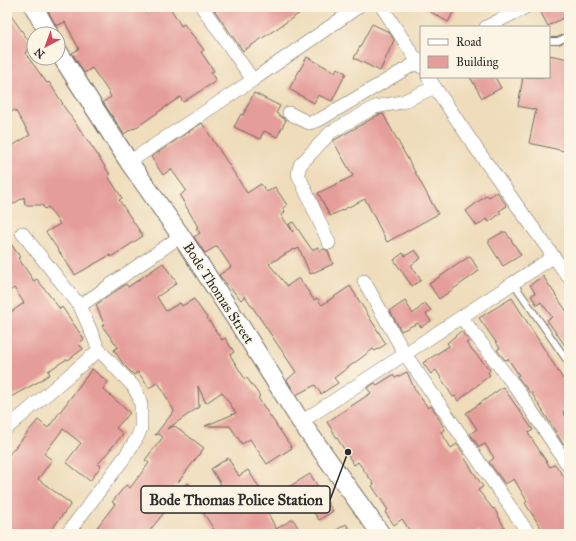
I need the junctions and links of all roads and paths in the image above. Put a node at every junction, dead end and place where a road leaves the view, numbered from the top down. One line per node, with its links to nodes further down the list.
1 (34, 7): 6 (main road)
2 (202, 7): 12 (street)
3 (358, 7): 12 (street)
4 (382, 7): 10 (street)
5 (526, 7): 7 (street)
6 (45, 26)
7 (488, 26)
8 (569, 36): 9 (lane)
9 (550, 41)
10 (420, 63): 14 (street)
11 (66, 64): 15 (main road, Bode Thomas Street)
12 (254, 80): 15 (street)
13 (431, 82): 18 (street); 19 (street)
14 (289, 113)
15 (128, 162): 17 (main road, Bode Thomas Street)
16 (22, 233): 23 (street)
17 (181, 236): 23 (street); 28 (main road, Bode Thomas Street)
18 (329, 243)
19 (553, 257): 20 (street); 22 (street)
20 (569, 278)
21 (364, 281): 26 (street)
22 (514, 284): 24 (street); 27 (lane)
23 (80, 306): 25 (street)
24 (462, 318): 26 (street); 30 (street)
25 (99, 350): 29 (street); 31 (street)
26 (405, 354): 28 (street); 33 (street)
27 (566, 359)
28 (302, 422): 32 (main road, Bode Thomas Street)
29 (7, 428)
30 (569, 467)
31 (67, 534)
32 (381, 534)
33 (529, 534)

